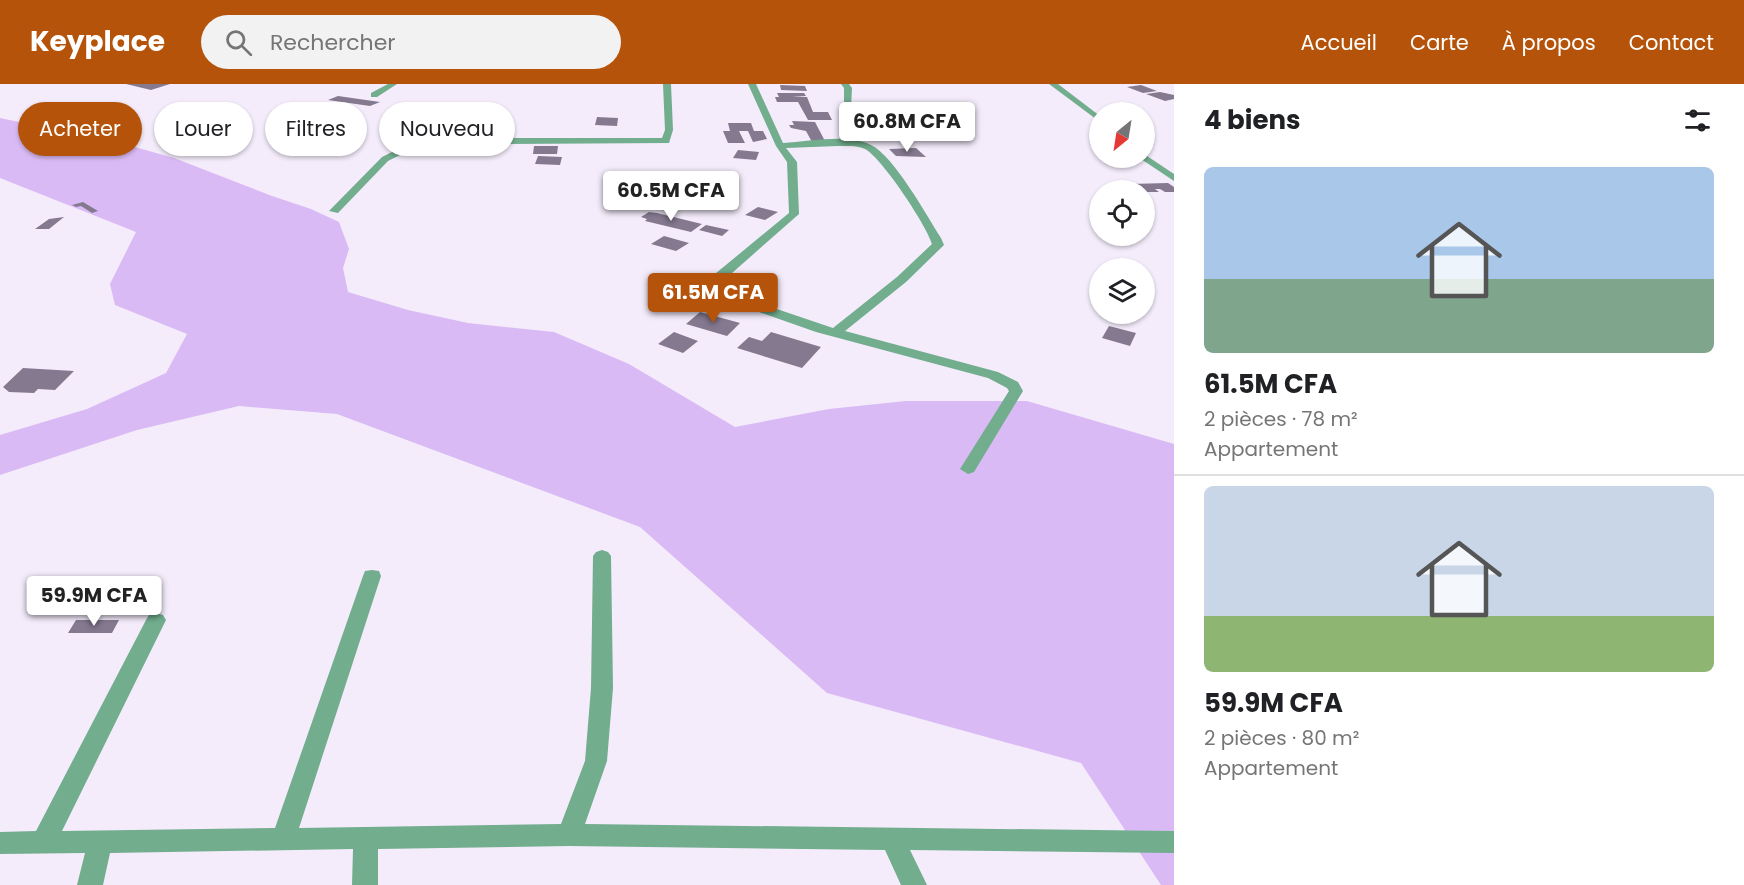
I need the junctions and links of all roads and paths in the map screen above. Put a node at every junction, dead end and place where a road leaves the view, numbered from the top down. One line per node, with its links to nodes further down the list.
1 (393, 84): 6 (street)
2 (667, 84): 12 (street)
3 (752, 84): 9 (street)
4 (845, 84): 7 (street)
5 (1053, 84): 8 (street)
6 (374, 95)
7 (848, 106)
8 (1089, 112)
9 (780, 146): 13 (street); 13 (street)
10 (1155, 165): 11 (street)
11 (1174, 178)
12 (334, 211)
13 (835, 333): 14 (street)
14 (968, 469)
15 (602, 556): 18 (street)
16 (372, 576): 20 (street)
17 (156, 620): 25 (street)
18 (569, 835): 19 (street); 21 (street)
19 (366, 838): 20 (street); 27 (street)
20 (283, 839): 22 (street)
21 (892, 839): 23 (street); 28 (street)
22 (100, 842): 25 (street); 26 (street)
23 (1174, 842)
24 (0, 843): 25 (street)
25 (43, 843)
26 (90, 885)
27 (365, 885)
28 (914, 885)

